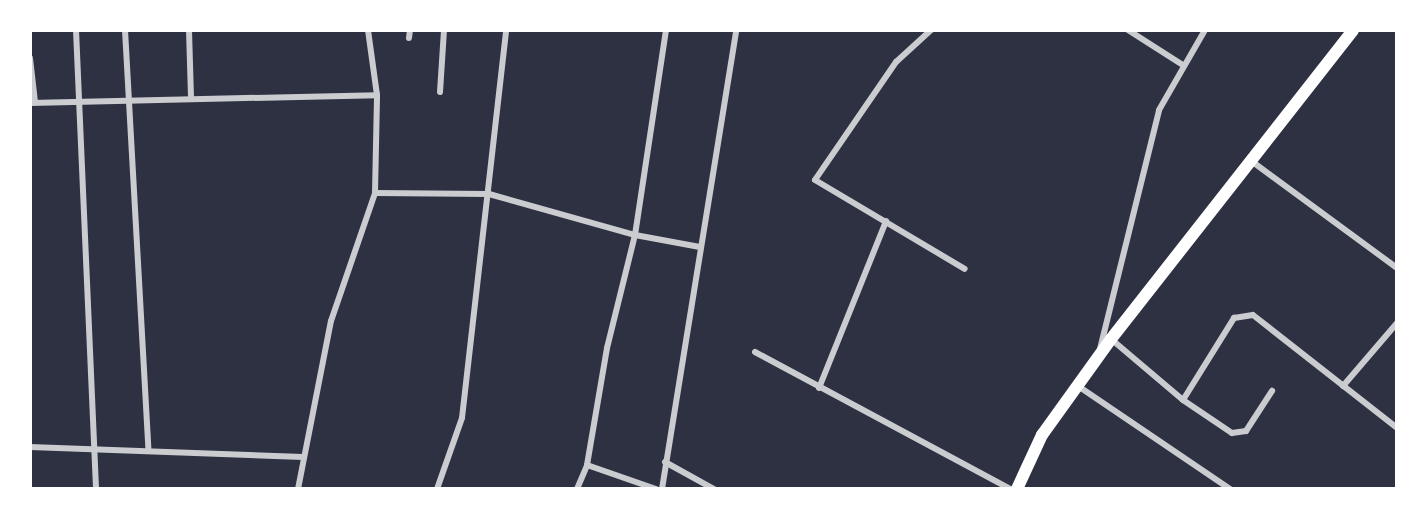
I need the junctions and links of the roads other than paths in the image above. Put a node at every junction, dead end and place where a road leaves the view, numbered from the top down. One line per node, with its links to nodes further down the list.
1 (76, 30): 21 (street)
2 (125, 30): 20 (street)
3 (189, 30): 19 (street)
4 (368, 30): 18 (street)
5 (410, 30): 14 (street)
6 (444, 30): 17 (street)
7 (506, 30): 25 (street)
8 (666, 30): 27 (street)
9 (736, 30): 28 (street)
10 (931, 30): 26 (street)
11 (1128, 30): 16 (street)
12 (1204, 30): 16 (street)
13 (1353, 30): 23 (main road)
14 (409, 38)
15 (30, 58): 22 (street)
16 (1183, 65): 34 (street)
17 (440, 92)
18 (377, 95): 19 (street); 24 (street)
19 (191, 97): 20 (street)
20 (128, 99): 21 (street); 42 (street)
21 (79, 101): 22 (street); 43 (street)
22 (32, 103)
23 (1249, 160): 30 (street); 32 (main road)
24 (375, 193): 25 (street); 44 (street)
25 (489, 194): 27 (street); 49 (street)
26 (886, 221): 29 (street); 37 (street)
27 (635, 235): 28 (street); 46 (street)
28 (700, 247): 45 (street)
29 (965, 268)
30 (1397, 268)
31 (1397, 323): 36 (street)
32 (1111, 339): 34 (main road); 39 (street)
33 (755, 352): 37 (street)
34 (1098, 357): 35 (main road)
35 (1078, 386): 54 (main road); 55 (street)
36 (1343, 386): 39 (street); 40 (street)
37 (819, 388): 54 (street)
38 (1272, 391): 39 (street)
39 (1183, 400)
40 (1397, 428)
41 (30, 447): 43 (street)
42 (148, 447): 43 (street); 44 (street)
43 (92, 449): 47 (street)
44 (303, 456): 48 (street)
45 (665, 462): 52 (street); 53 (street)
46 (587, 465): 50 (street); 51 (street)
47 (96, 489)
48 (298, 489)
49 (437, 489)
50 (578, 489)
51 (656, 489)
52 (662, 489)
53 (714, 489)
54 (1016, 489)
55 (1230, 489)

